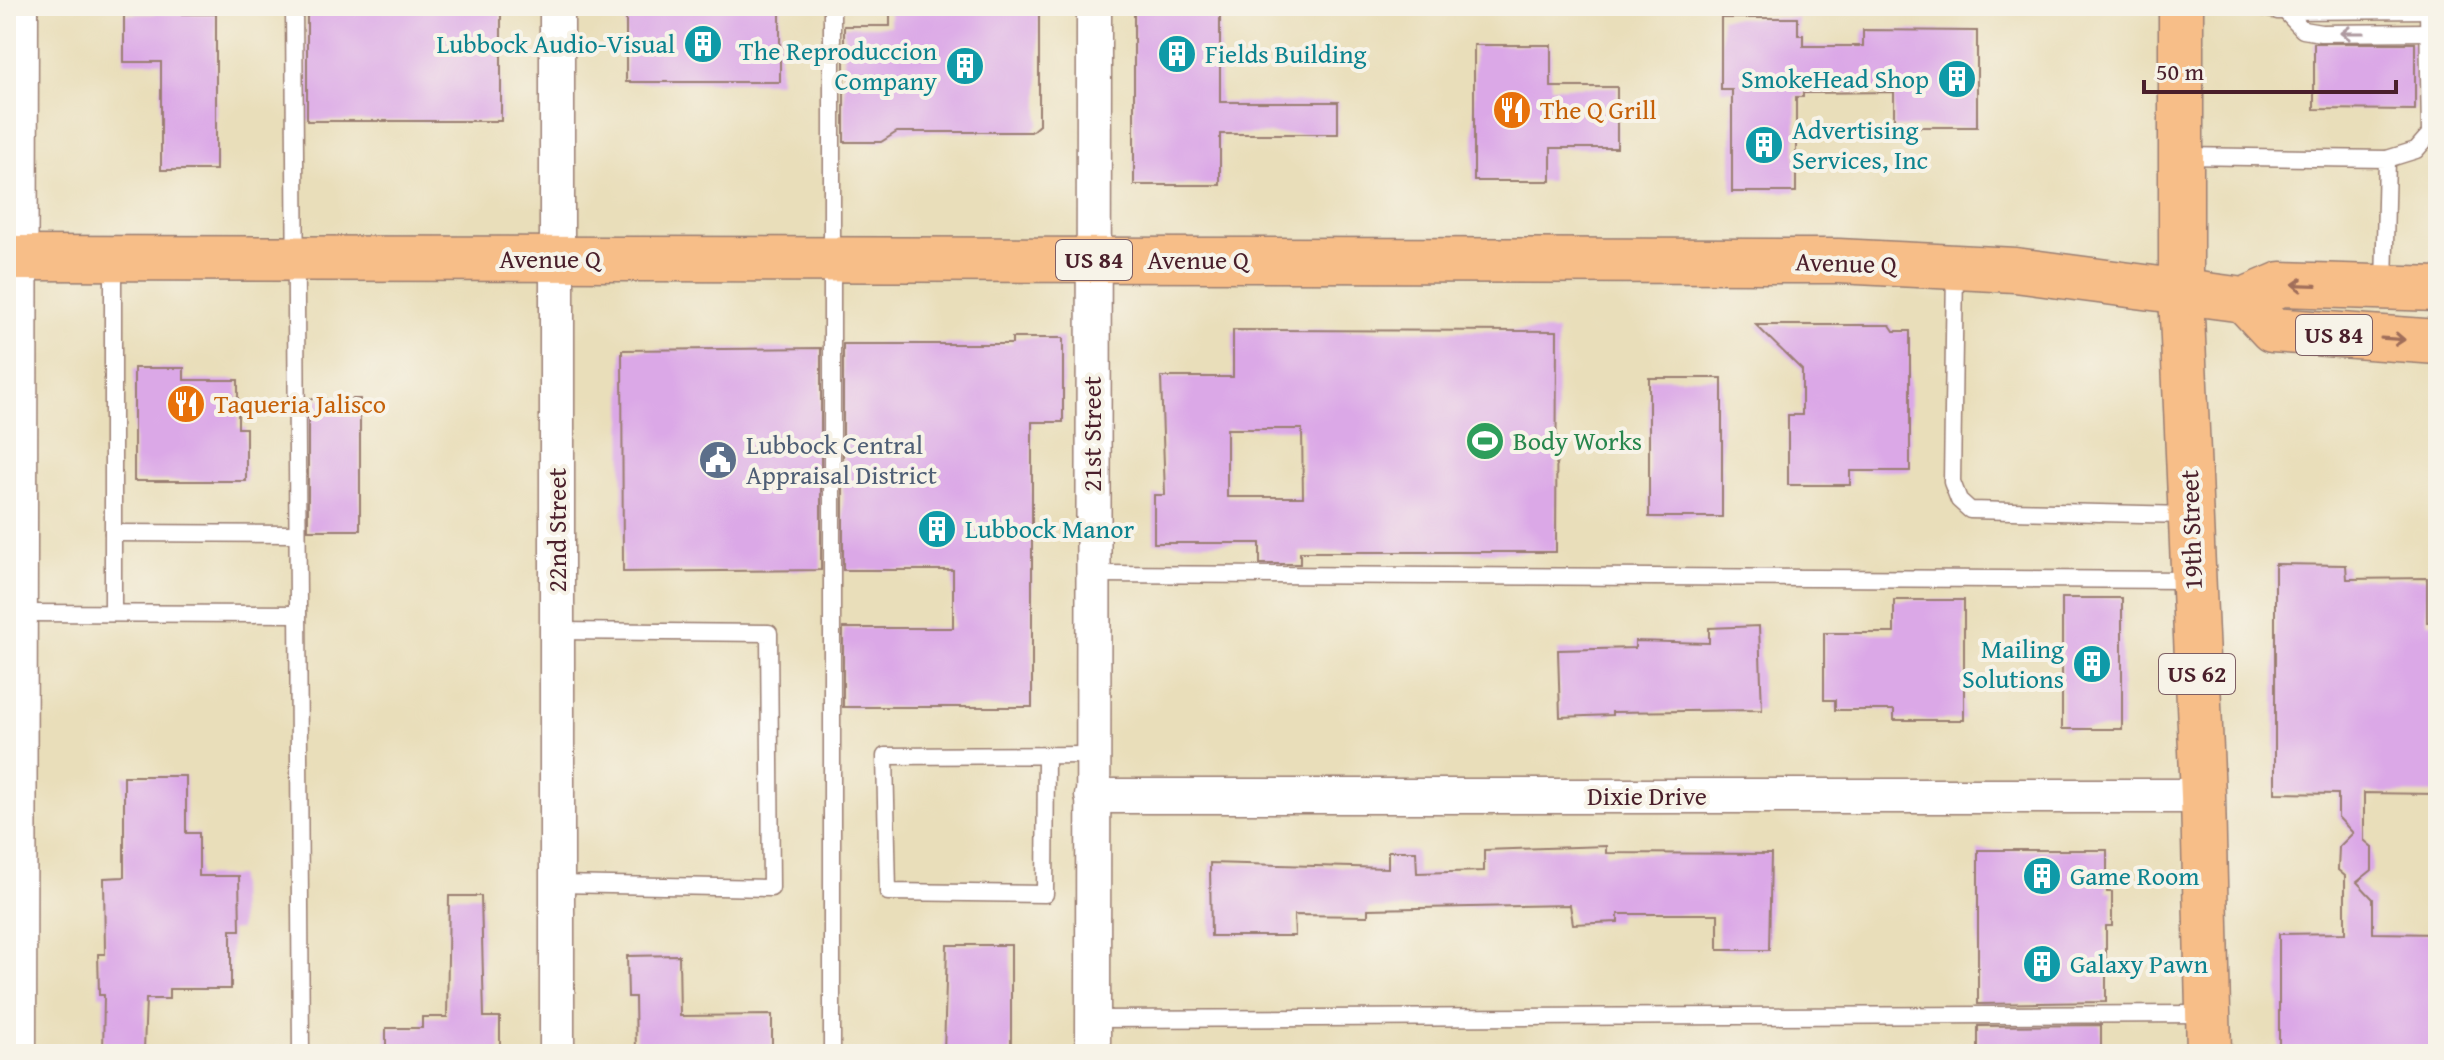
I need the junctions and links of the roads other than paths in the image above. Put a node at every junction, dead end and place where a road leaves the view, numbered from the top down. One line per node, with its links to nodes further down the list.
1 (21, 6): 13 (street)
2 (294, 6): 15 (lane)
3 (557, 6): 16 (street, 22nd Street)
4 (832, 6): 17 (lane)
5 (1094, 6): 18 (street, 21st Street)
6 (2181, 6): 11 (main road, 19th Street / US 62)
7 (2258, 6): 9 (lane)
8 (2433, 10): 9 (lane); 10 (lane)
9 (2285, 11): 10 (lane, one-way to 9)
10 (2428, 32): 12 (lane)
11 (2181, 156): 12 (lane); 22 (main road, 19th Street / US 62)
12 (2387, 159): 20 (lane)
13 (13, 258): 14 (main road, Avenue Q / US 84); 30 (street)
14 (113, 258): 15 (main road, Avenue Q / US 84); 26 (lane)
15 (295, 258): 16 (main road, Avenue Q / US 84); 27 (lane)
16 (557, 259): 17 (main road, Avenue Q / US 84); 33 (street, 22nd Street)
17 (831, 259): 18 (main road, Avenue Q / US 84); 44 (lane)
18 (1092, 260): 19 (main road, Avenue Q / US 84); 28 (street, 21st Street)
19 (1955, 267): 22 (main road, Avenue Q / US 84); 25 (lane)
20 (2384, 288): 21 (main road, Avenue Q / US 84); 23 (main road, Avenue Q / US 84, one-way to 23)
21 (2438, 289)
22 (2181, 293): 23 (main road, Avenue Q / US 84); 25 (main road, 19th Street / US 62)
23 (2244, 300): 24 (main road, US 84, one-way to 24)
24 (2438, 342)
25 (2190, 515): 29 (main road, 19th Street / US 62)
26 (113, 533): 27 (lane); 31 (lane)
27 (297, 534): 32 (lane)
28 (1092, 574): 29 (lane); 34 (street, 21st Street)
29 (2193, 580): 37 (main road, 19th Street / US 62)
30 (20, 613): 31 (lane); 41 (street)
31 (113, 613): 32 (lane)
32 (298, 614): 42 (lane)
33 (557, 631): 38 (street, 22nd Street); 38 (lane)
34 (1092, 755): 35 (lane); 36 (street, 21st Street)
35 (1046, 756): 35 (lane)
36 (1092, 796): 37 (street, Dixie Drive); 39 (street, 21st Street)
37 (2203, 796): 40 (main road, 19th Street / US 62)
38 (557, 884): 43 (street, 22nd Street)
39 (1093, 1019): 40 (lane); 45 (street, 21st Street)
40 (2208, 1034)
41 (19, 1054)
42 (301, 1054)
43 (557, 1054)
44 (832, 1054)
45 (1093, 1054)

